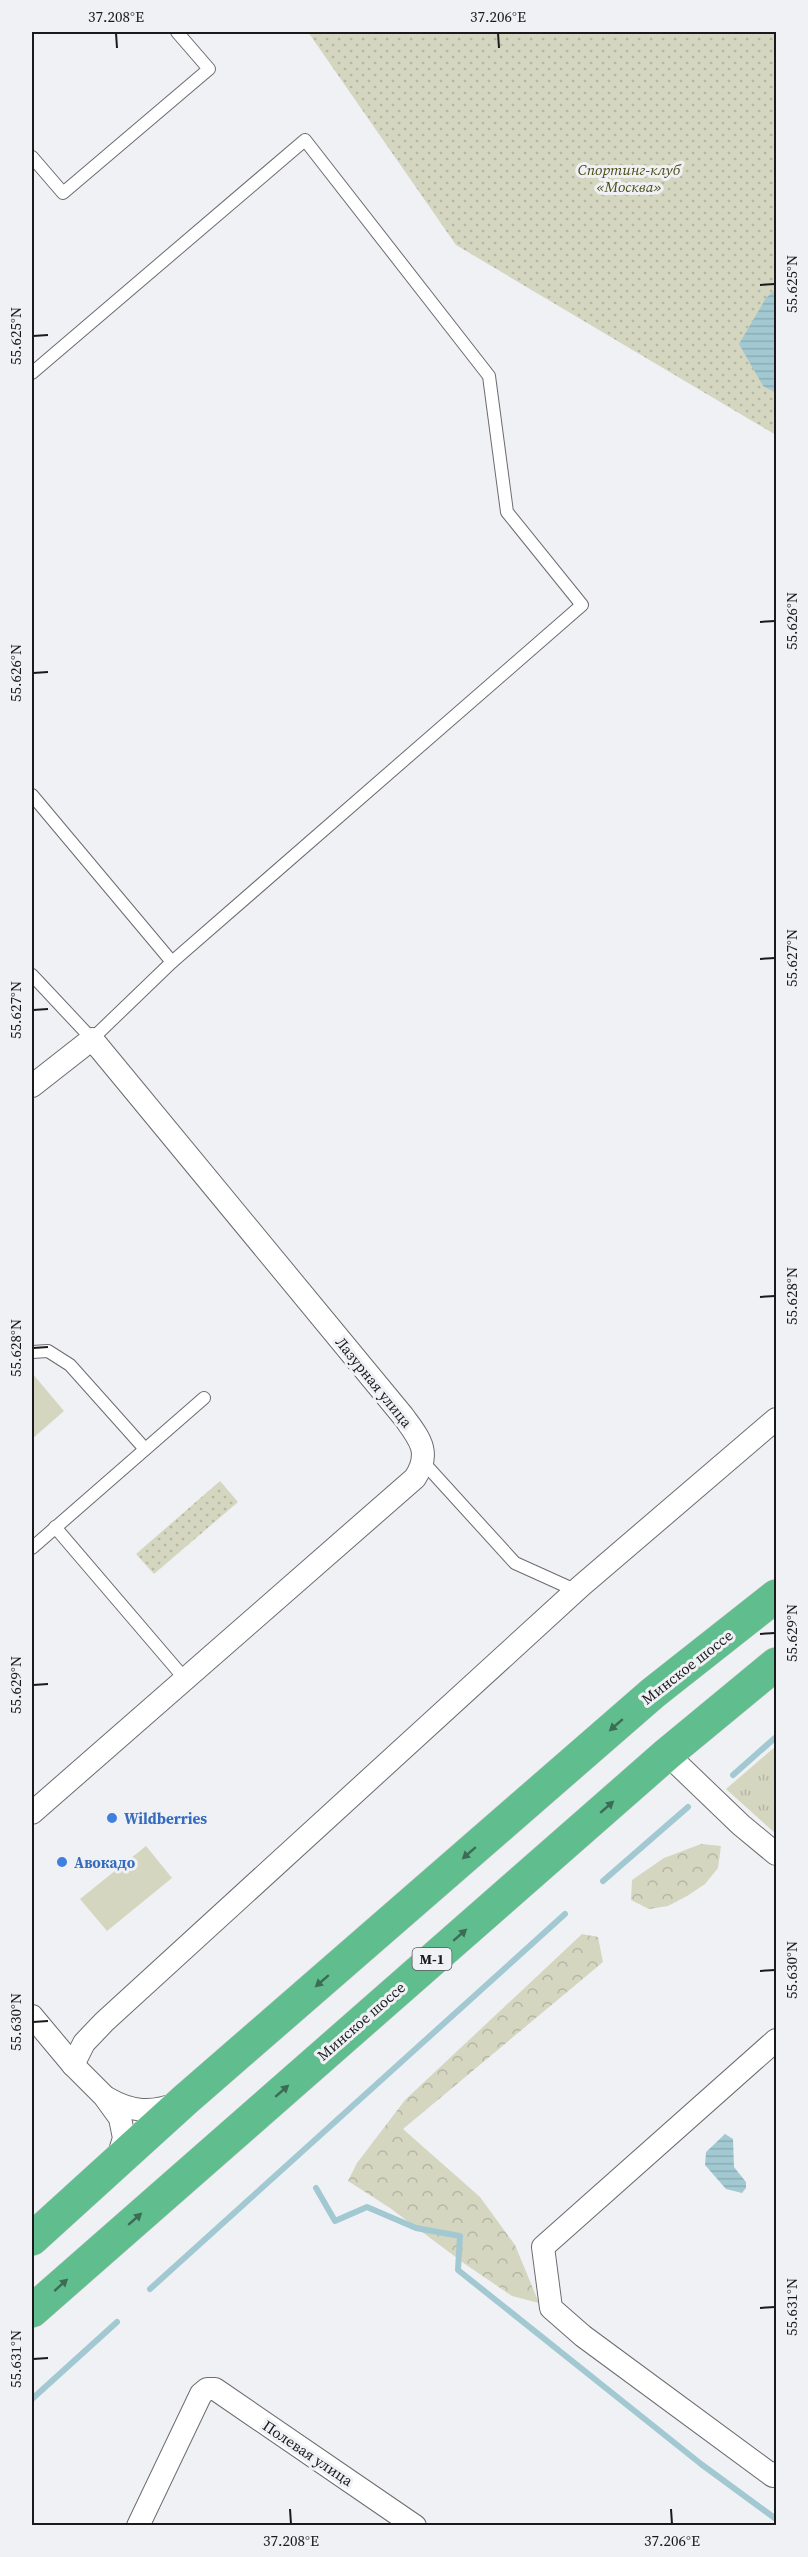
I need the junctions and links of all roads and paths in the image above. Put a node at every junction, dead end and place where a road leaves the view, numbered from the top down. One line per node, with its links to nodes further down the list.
1 (177, 32): 2 (lane)
2 (32, 157)
3 (32, 373): 5 (lane)
4 (32, 795): 5 (lane)
5 (172, 962): 7 (lane)
6 (32, 975): 7 (lane)
7 (92, 1039): 8 (street); 13 (street, Лазурная улица)
8 (32, 1086)
9 (32, 1352): 12 (lane)
10 (204, 1398): 12 (lane)
11 (777, 1419): 16 (street)
12 (145, 1449): 14 (lane)
13 (424, 1462): 16 (lane); 19 (street)
14 (55, 1527): 15 (lane); 19 (lane)
15 (32, 1548)
16 (577, 1591): 25 (street)
17 (777, 1596): 27 (highway, Минское шоссе, one-way to 27)
18 (777, 1664): 20 (highway, Минское шоссе / М-1)
19 (185, 1678): 21 (street)
20 (667, 1754): 22 (street); 30 (highway, Минское шоссе / М-1, one-way to 20)
21 (32, 1813)
22 (777, 1854)
23 (32, 2016): 25 (street)
24 (777, 2040): 31 (street)
25 (73, 2065): 26 (street)
26 (104, 2096): 27 (street); 28 (street)
27 (185, 2100): 28 (highway, Минское шоссе)
28 (117, 2161): 29 (highway, Минское шоссе)
29 (32, 2239)
30 (32, 2312)
31 (776, 2476)
32 (138, 2526): 33 (street, Полевая улица)
33 (415, 2526)

